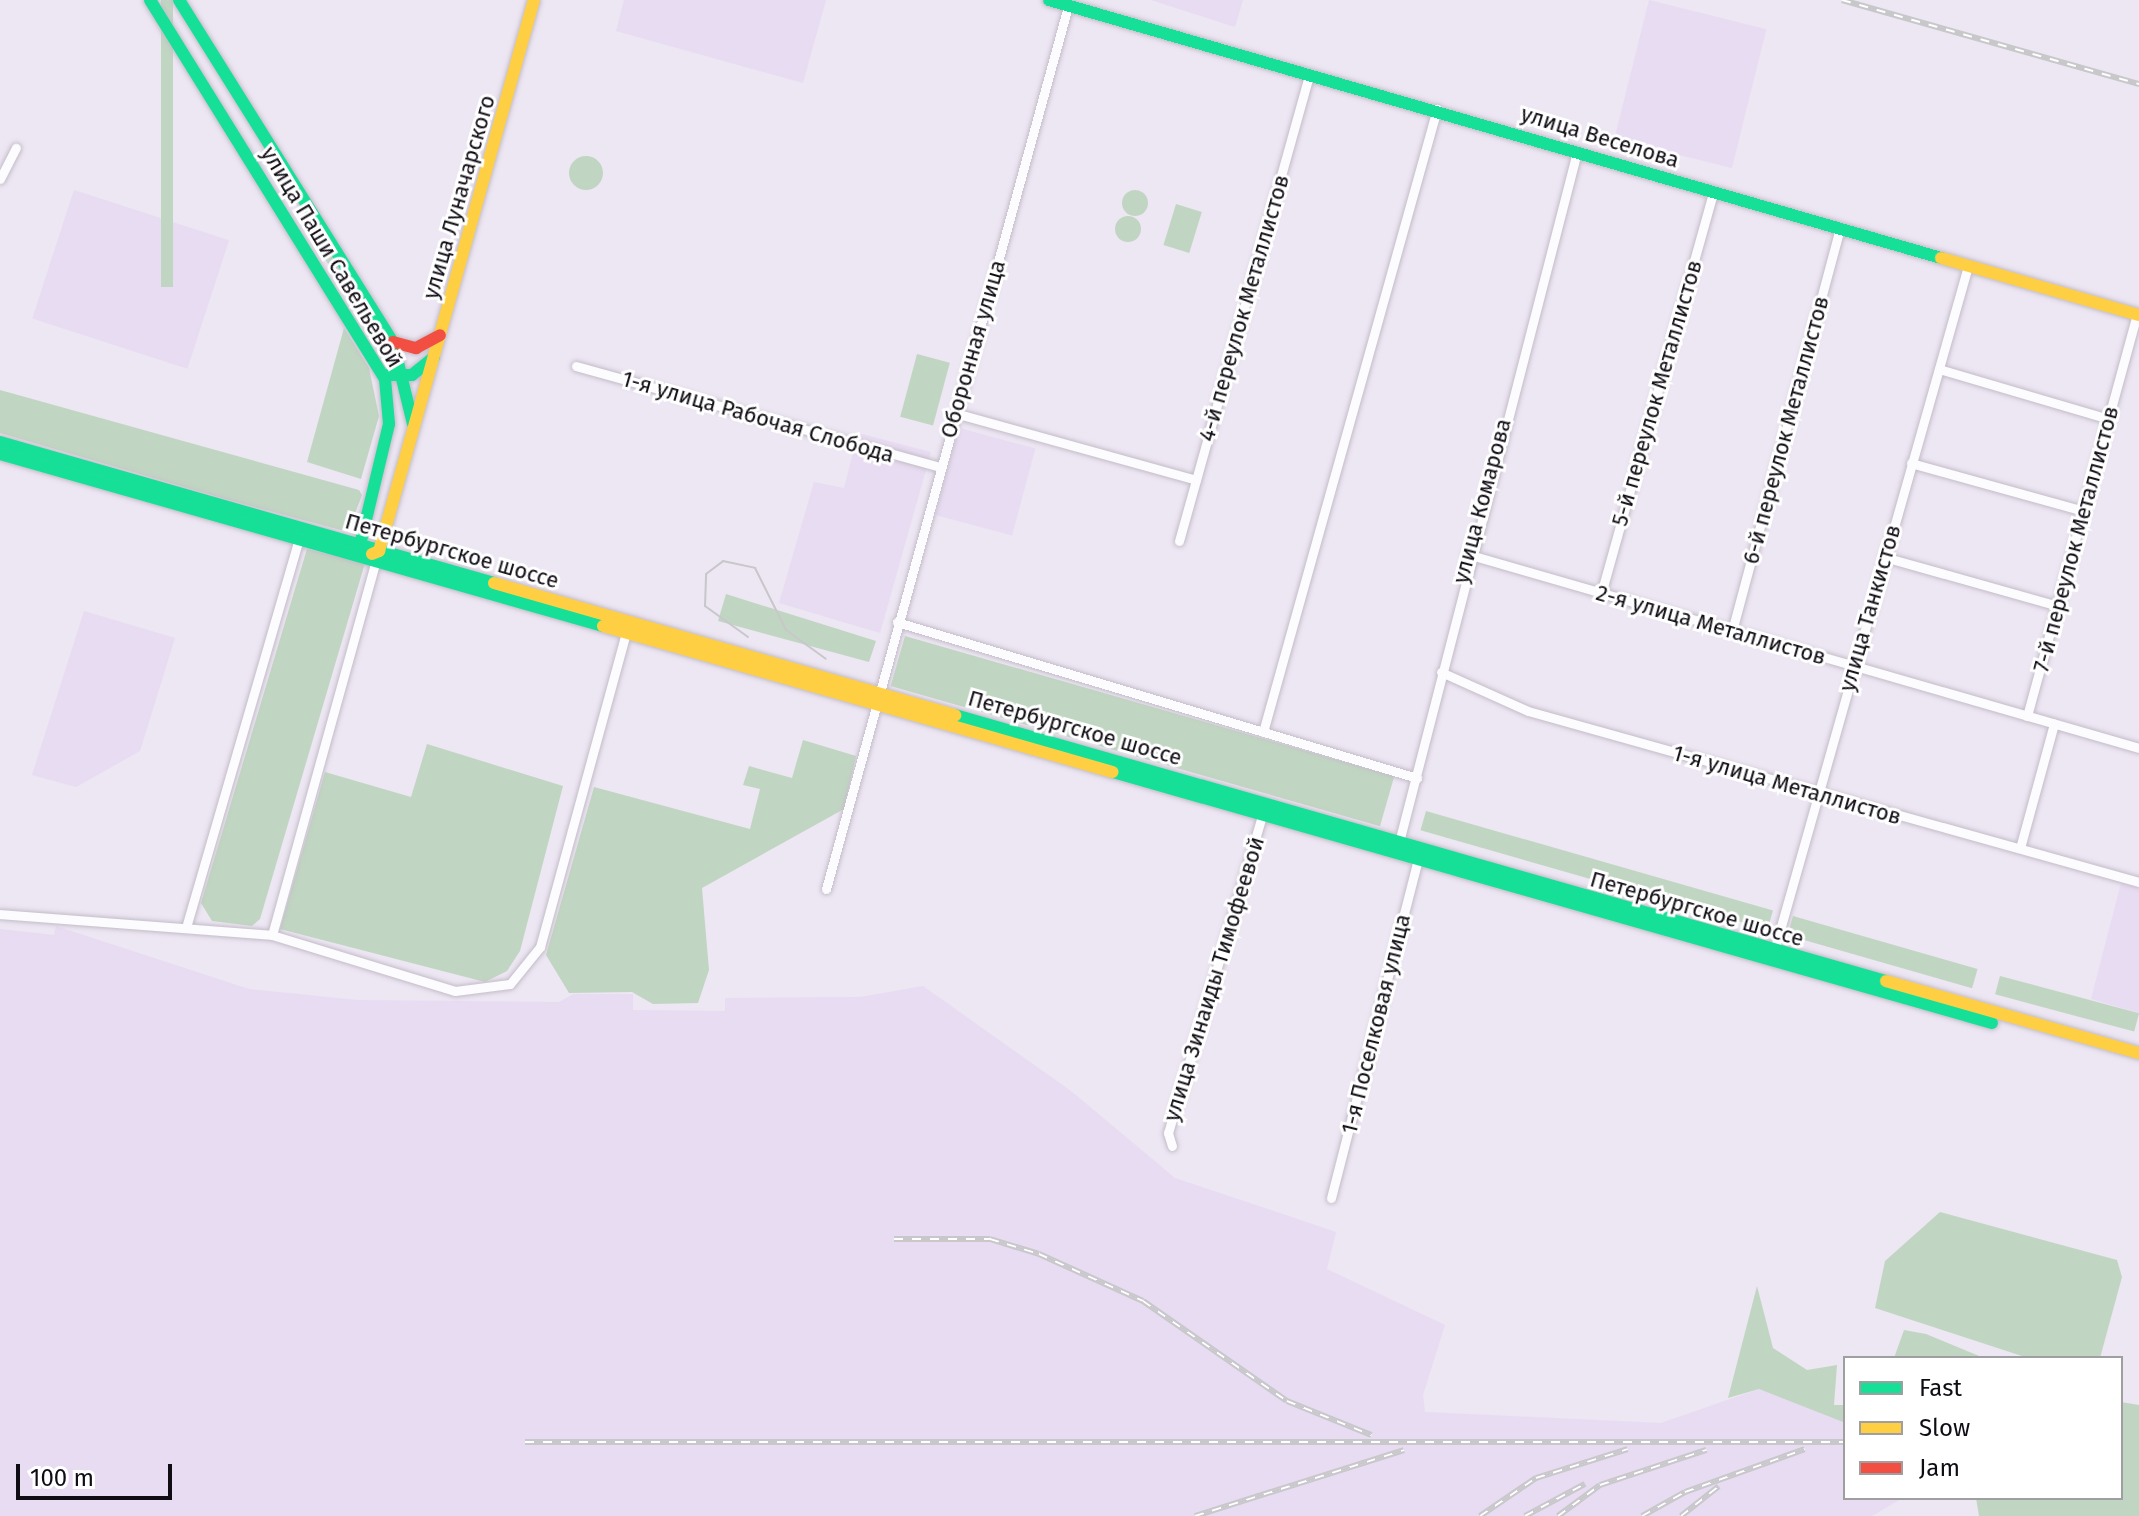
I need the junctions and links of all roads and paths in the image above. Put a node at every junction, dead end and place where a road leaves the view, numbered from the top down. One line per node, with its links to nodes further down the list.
1 (150, 0): 20 (main road, улица Паши Савельевой)
2 (179, 0): 16 (main road, улица Паши Савельевой)
3 (534, 0): 15 (main road, улица Луначарского)
4 (1049, 0): 5 (main road, улица Веселова)
5 (1068, 6): 6 (main road, улица Веселова); 23 (street, Оборонная улица)
6 (1309, 75): 7 (main road, улица Веселова); 30 (street, 4-й переулок Металлистов)
7 (1437, 109): 9 (main road, улица Веселова); 48 (street)
8 (16, 148): 10 (street)
9 (1577, 152): 11 (main road, улица Веселова); 35 (street, улица Комарова)
10 (0, 179)
11 (1713, 192): 12 (main road, улица Веселова); 38 (street, 5-й переулок Металлистов)
12 (1840, 229): 13 (main road, улица Веселова); 42 (street, 6-й переулок Металлистов)
13 (1968, 266): 14 (main road, улица Веселова); 19 (street, улица Танкистов)
14 (2138, 315): 24 (street, 7-й переулок Металлистов)
15 (442, 333): 16 (main road); 17 (main road, улица Луначарского)
16 (393, 342): 21 (main road, улица Паши Савельевой)
17 (436, 355): 21 (main road); 22 (main road, улица Луначарского)
18 (576, 366): 29 (street, 1-я улица Рабочая Слобода)
19 (1939, 369): 24 (street); 28 (street, улица Танкистов)
20 (383, 375): 21 (main road); 34 (main road, улица Паши Савельевой)
21 (405, 377): 25 (main road, улица Паши Савельевой)
22 (421, 405): 25 (main road, улица Паши Савельевой)
23 (955, 413): 29 (street, Оборонная улица); 30 (street)
24 (2109, 419): 31 (street, 7-й переулок Металлистов)
25 (414, 431): 36 (main road, улица Паши Савельевой)
26 (0, 442): 32 (main road, Петербургское шоссе)
27 (0, 454): 32 (main road, Петербургское шоссе)
28 (1911, 463): 31 (street); 37 (street, улица Танкистов)
29 (940, 467): 40 (street, Оборонная улица)
30 (1196, 480): 33 (street, 4-й переулок Металлистов)
31 (2084, 511): 39 (street, 7-й переулок Металлистов)
32 (300, 534): 34 (main road, Петербургское шоссе); 36 (main road, Петербургское шоссе); 59 (street)
33 (1179, 541)
34 (356, 545): 36 (main road, Петербургское шоссе)
35 (1467, 554): 38 (street, 2-я улица Металлистов); 44 (street, улица Комарова)
36 (373, 557): 41 (main road, Петербургское шоссе); 60 (street)
37 (1884, 557): 39 (street); 43 (street, улица Танкистов)
38 (1601, 594): 42 (street, 2-я улица Металлистов)
39 (2058, 606): 46 (street, 7-й переулок Металлистов)
40 (897, 622): 45 (street, Оборонная улица); 48 (street)
41 (627, 627): 45 (main road, Петербургское шоссе); 60 (street)
42 (1732, 631): 43 (street, 2-я улица Металлистов)
43 (1854, 667): 46 (street, 2-я улица Металлистов); 51 (street, улица Танкистов)
44 (1441, 672): 50 (street, улица Комарова); 51 (street, 1-я улица Металлистов)
45 (876, 698): 52 (main road, Петербургское шоссе); 57 (street, Оборонная улица)
46 (2027, 716): 47 (street, 2-я улица Металлистов)
47 (2054, 724): 49 (street, 2-я улица Металлистов); 54 (street)
48 (1263, 732): 50 (street)
49 (2139, 748)
50 (1417, 778): 53 (street, улица Комарова)
51 (1818, 795): 54 (street, 1-я улица Металлистов); 61 (street, улица Танкистов)
52 (1264, 808): 53 (main road, Петербургское шоссе); 64 (street, улица Зинаиды Тимофеевой)
53 (1397, 848): 55 (main road, Петербургское шоссе)
54 (2020, 848): 56 (street, 1-я улица Металлистов)
55 (1420, 855): 61 (main road, Петербургское шоссе); 63 (main road, Петербургское шоссе); 65 (street, 1-я Поселковая улица)
56 (2139, 882)
57 (826, 889)
58 (0, 914): 59 (street)
59 (187, 924): 60 (street)
60 (272, 935)
61 (1774, 951): 62 (main road, Петербургское шоссе)
62 (2139, 1053)
63 (2139, 1062)
64 (1172, 1146)
65 (1331, 1198)

